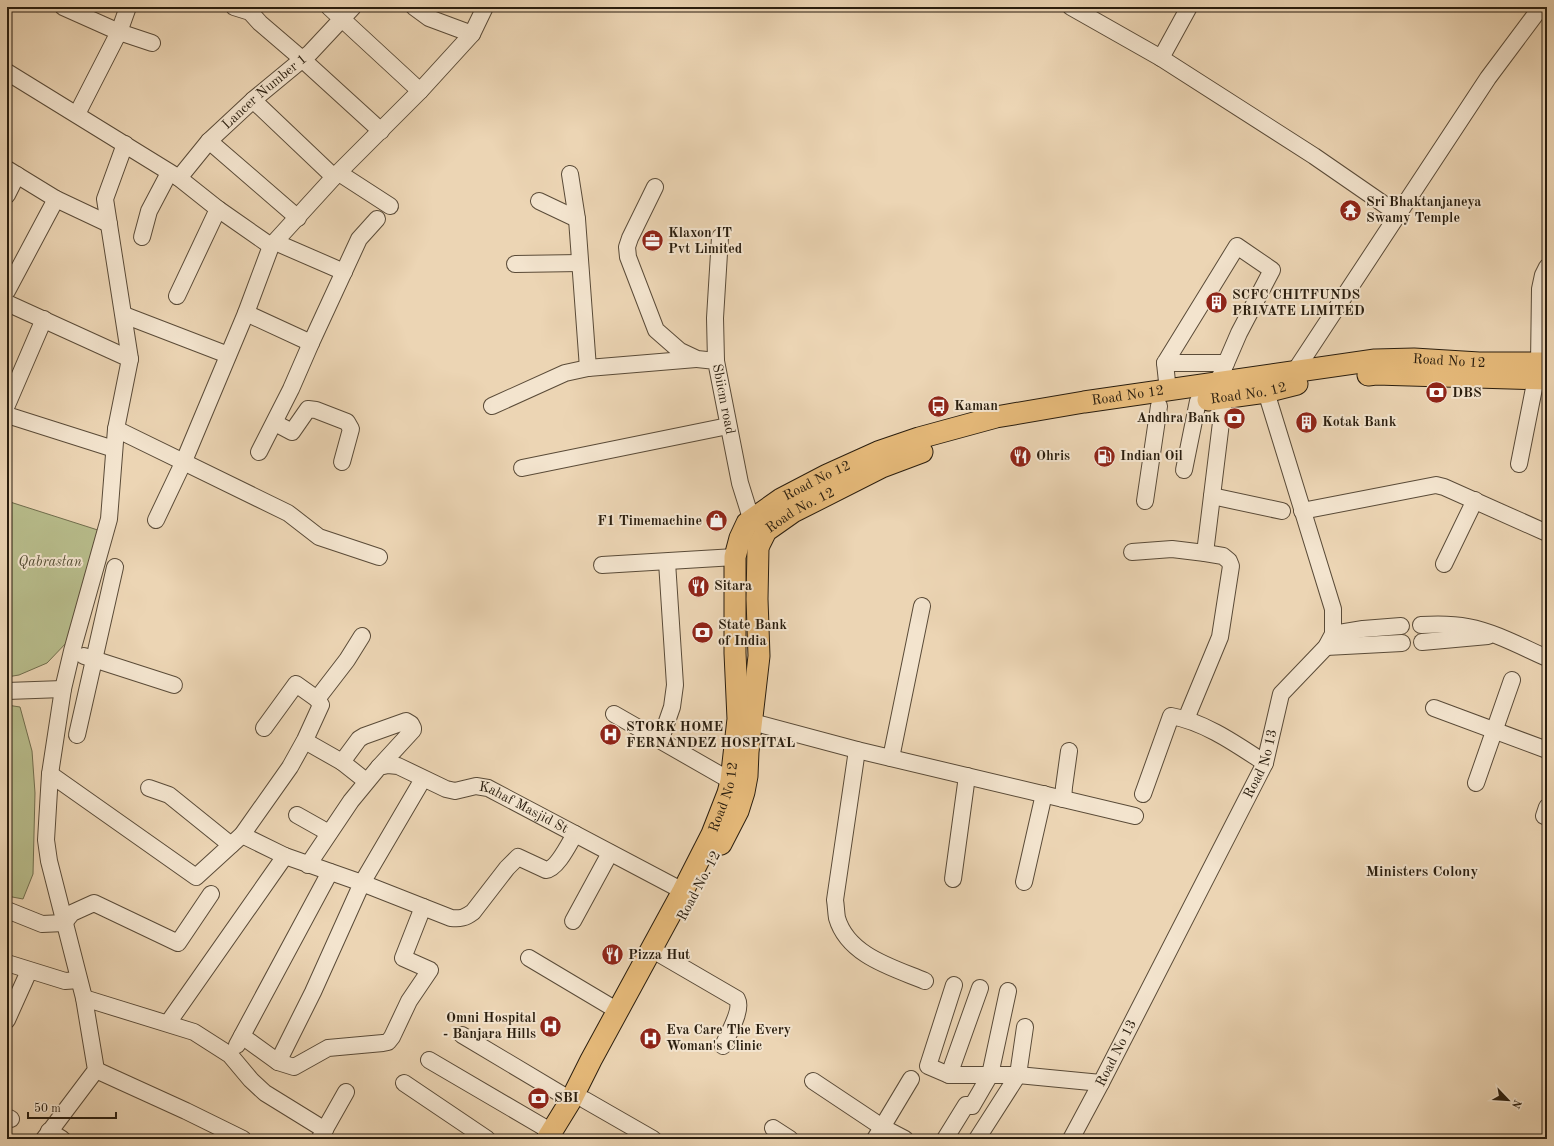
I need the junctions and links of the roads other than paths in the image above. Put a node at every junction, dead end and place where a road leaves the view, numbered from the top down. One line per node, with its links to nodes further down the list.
1 (63, 7): 12 (street)
2 (128, 7): 12 (street)
3 (329, 7): 11 (street)
4 (353, 7): 11 (street, Lancer Number 1)
5 (414, 7): 13 (street)
6 (485, 7): 13 (street)
7 (1190, 7): 15 (street)
8 (1541, 7): 34 (street)
9 (236, 8): 16 (street)
10 (1077, 9): 15 (street)
11 (342, 19): 16 (street, Lancer Number 1); 18 (street)
12 (119, 32): 14 (street); 20 (street)
13 (472, 34): 18 (street)
14 (152, 43)
15 (1161, 58): 34 (street)
16 (302, 59): 19 (street, Lancer Number 1); 21 (street)
17 (7, 72): 20 (street)
18 (420, 91): 21 (street)
19 (253, 100): 22 (street, Lancer Number 1); 27 (street)
20 (76, 114): 23 (street)
21 (381, 132): 27 (street)
22 (209, 141): 26 (street, Lancer Number 1); 35 (street)
23 (125, 144): 26 (street); 38 (street)
24 (12, 172): 29 (street); 30 (street)
25 (570, 174): 37 (street)
26 (174, 175): 33 (street); 39 (street, Lancer Number 1)
27 (336, 175): 32 (street); 35 (street)
28 (654, 187): 55 (street, Sbiicm road)
29 (7, 195)
30 (56, 199): 38 (street); 46 (street)
31 (539, 201): 37 (street)
32 (390, 206)
33 (218, 209): 41 (street); 47 (street)
34 (1398, 214): 60 (street)
35 (298, 218): 41 (street)
36 (377, 219): 45 (street)
37 (577, 219): 42 (street)
38 (109, 224): 50 (street)
39 (142, 237)
40 (720, 237): 56 (street)
41 (273, 244): 45 (street); 49 (street)
42 (580, 262): 43 (street); 59 (street)
43 (515, 264)
44 (1547, 267): 61 (street)
45 (344, 272): 52 (street)
46 (7, 291)
47 (177, 296)
48 (7, 303): 51 (street)
49 (246, 313): 52 (street); 53 (street)
50 (124, 315): 53 (street); 54 (street)
51 (44, 319): 54 (street); 66 (street)
52 (311, 342): 69 (street)
53 (228, 355): 74 (street)
54 (130, 359): 71 (street)
55 (697, 359): 56 (street, Sbiicm road); 59 (street)
56 (716, 362): 70 (street, Sbiicm road)
57 (1165, 362): 58 (street); 58 (street); 64 (street)
58 (1226, 363): 63 (street)
59 (588, 368): 67 (street)
60 (1295, 371): 61 (main road, Road No 12); 62 (main road, Road No 12)
61 (1542, 371): 62 (main road, Road No. 12); 76 (street)
62 (1264, 385): 63 (main road, Road No. 12); 82 (street)
63 (1221, 391): 64 (main road, Road No 12); 65 (main road, Road No. 12); 79 (street)
64 (1163, 399): 65 (main road, Road No. 12); 81 (street); 85 (main road, Road No. 12)
65 (1198, 401): 78 (street)
66 (7, 405)
67 (492, 406)
68 (7, 415): 72 (street)
69 (275, 423): 73 (street); 75 (street)
70 (728, 426): 77 (street); 85 (street, Sbiicm road)
71 (116, 429): 72 (street); 74 (street)
72 (114, 449): 103 (street)
73 (259, 452)
74 (184, 461): 84 (street); 89 (street)
75 (342, 462)
76 (1519, 464)
77 (522, 468)
78 (1184, 470)
79 (1212, 496): 83 (street); 88 (street)
80 (1475, 500): 82 (street); 86 (street); 92 (street)
81 (1146, 501)
82 (1302, 511): 100 (street)
83 (1282, 512)
84 (156, 520)
85 (760, 524): 90 (main road, Road No 12); 113 (main road, Road No. 12)
86 (1546, 531)
87 (1132, 552): 88 (street)
88 (1205, 552): 112 (street)
89 (379, 557)
90 (735, 557): 91 (street); 113 (main road, Road No 12)
91 (667, 562): 93 (street); 116 (street)
92 (1444, 564)
93 (602, 565)
94 (115, 568): 105 (street)
95 (922, 606): 122 (street)
96 (1421, 625): 99 (street)
97 (1401, 626): 100 (street)
98 (362, 636): 110 (street)
99 (1495, 636): 101 (street); 104 (street)
100 (1330, 641): 102 (street); 124 (street, Road No 13)
101 (1422, 642)
102 (1402, 643)
103 (72, 651): 105 (street); 108 (street)
104 (1547, 658)
105 (94, 660): 107 (street); 117 (street)
106 (1512, 680): 115 (street)
107 (174, 685)
108 (63, 689): 109 (street); 126 (street)
109 (7, 691)
110 (316, 699): 114 (street); 118 (street)
111 (1434, 708): 115 (street)
112 (1186, 719): 124 (street); 134 (street)
113 (745, 720): 119 (street); 127 (main road, Road No 12); 156 (main road, Road No. 12)
114 (264, 728)
115 (1494, 730): 120 (street); 131 (street)
116 (663, 733): 127 (street); 127 (street)
117 (78, 735)
118 (305, 741): 123 (street); 142 (street)
119 (857, 750): 122 (street); 161 (street)
120 (1547, 750)
121 (1069, 751): 135 (street)
122 (891, 758): 128 (street)
123 (342, 762): 125 (street); 130 (street)
124 (1265, 763): 183 (street, Road No 13)
125 (379, 767): 129 (street, Kahaf Masjid St); 130 (street)
126 (50, 774): 142 (street); 155 (street)
127 (732, 775): 150 (main road, Road No 12)
128 (967, 776): 133 (street); 147 (street)
129 (424, 778): 141 (street, Kahaf Masjid St); 149 (street)
130 (366, 781): 140 (street)
131 (1476, 784)
132 (150, 788): 142 (street)
133 (1044, 794): 135 (street); 148 (street)
134 (1143, 794)
135 (1064, 799): 138 (street)
136 (1547, 807): 139 (street)
137 (297, 815): 140 (street)
138 (1135, 816)
139 (1547, 817)
140 (329, 834): 145 (street)
141 (575, 834): 143 (street, Kahaf Masjid St); 152 (street)
142 (236, 840): 144 (street)
143 (610, 853): 150 (street, Kahaf Masjid St); 154 (street)
144 (285, 856): 145 (street); 168 (street)
145 (308, 865): 146 (street)
146 (330, 872): 149 (street); 171 (street)
147 (953, 879)
148 (1024, 882)
149 (362, 883): 152 (street); 175 (street)
150 (683, 891): 156 (main road, Road No 12)
151 (211, 894): 155 (street)
152 (423, 907): 175 (street)
153 (7, 910): 155 (street)
154 (574, 921)
155 (64, 923): 160 (street)
156 (656, 952): 166 (main road, Road No 12); 172 (street); 185 (main road, Road No. 12)
157 (529, 958): 166 (street)
158 (7, 963): 159 (street)
159 (29, 971): 160 (street); 167 (street)
160 (79, 980): 165 (street)
161 (925, 981)
162 (954, 985): 177 (street)
163 (980, 988): 177 (street)
164 (1008, 991): 178 (street)
165 (84, 998): 168 (street); 176 (street)
166 (618, 1011): 185 (main road, Road No 12)
167 (7, 1020)
168 (168, 1023): 173 (street)
169 (1025, 1027): 179 (street)
170 (462, 1035): 185 (street)
171 (242, 1036): 173 (street); 175 (street)
172 (723, 1046)
173 (230, 1055): 188 (street)
174 (429, 1060): 190 (street)
175 (278, 1062)
176 (96, 1070): 189 (street); 191 (street)
177 (949, 1075): 178 (street)
178 (990, 1075): 179 (street); 196 (street)
179 (1018, 1075): 183 (street); 197 (street)
180 (911, 1079): 187 (street)
181 (813, 1081): 187 (street)
182 (404, 1083): 192 (street)
183 (1101, 1083): 198 (street, Road No 13)
184 (346, 1092): 188 (street)
185 (578, 1100): 190 (main road, Road No. 12); 193 (street)
186 (772, 1128): 194 (street)
187 (879, 1133): 195 (street)
188 (322, 1134)
189 (52, 1136)
190 (553, 1137)
191 (243, 1139)
192 (487, 1139)
193 (653, 1139)
194 (790, 1139)
195 (905, 1139)
196 (945, 1139)
197 (977, 1139)
198 (1071, 1139)

